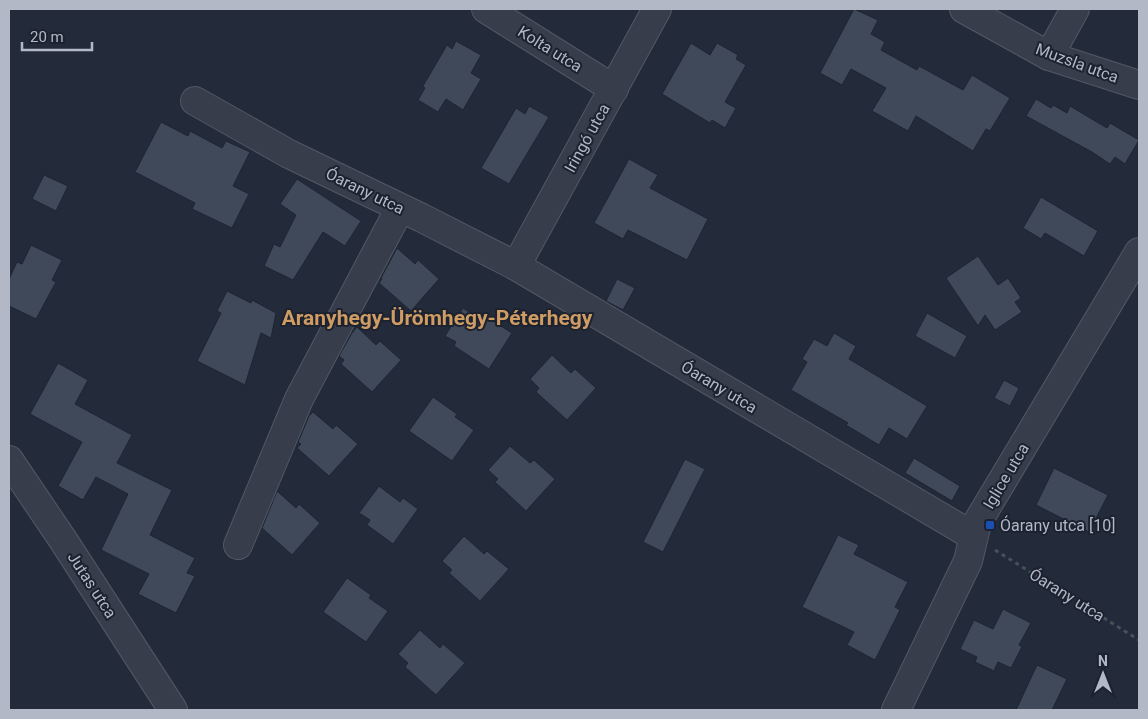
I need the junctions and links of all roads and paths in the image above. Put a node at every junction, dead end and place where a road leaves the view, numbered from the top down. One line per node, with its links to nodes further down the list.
1 (486, 9): 7 (street, Kolta utca)
2 (657, 9): 7 (street, Iringó utca)
3 (964, 9): 5 (street, Muzsla utca)
4 (1075, 9): 5 (street)
5 (1049, 56): 6 (street, Muzsla utca)
6 (1139, 85)
7 (614, 89): 11 (street, Iringó utca)
8 (195, 101): 9 (street, Óarany utca)
9 (400, 208): 11 (street, Óarany utca); 14 (street)
10 (1139, 252): 13 (street, Iglice utca)
11 (516, 266): 13 (street, Óarany utca)
12 (9, 460): 16 (street, Jutas utca)
13 (973, 536): 15 (path, Óarany utca); 17 (street, Iglice utca)
14 (238, 546)
15 (1139, 640)
16 (174, 710)
17 (896, 710)

